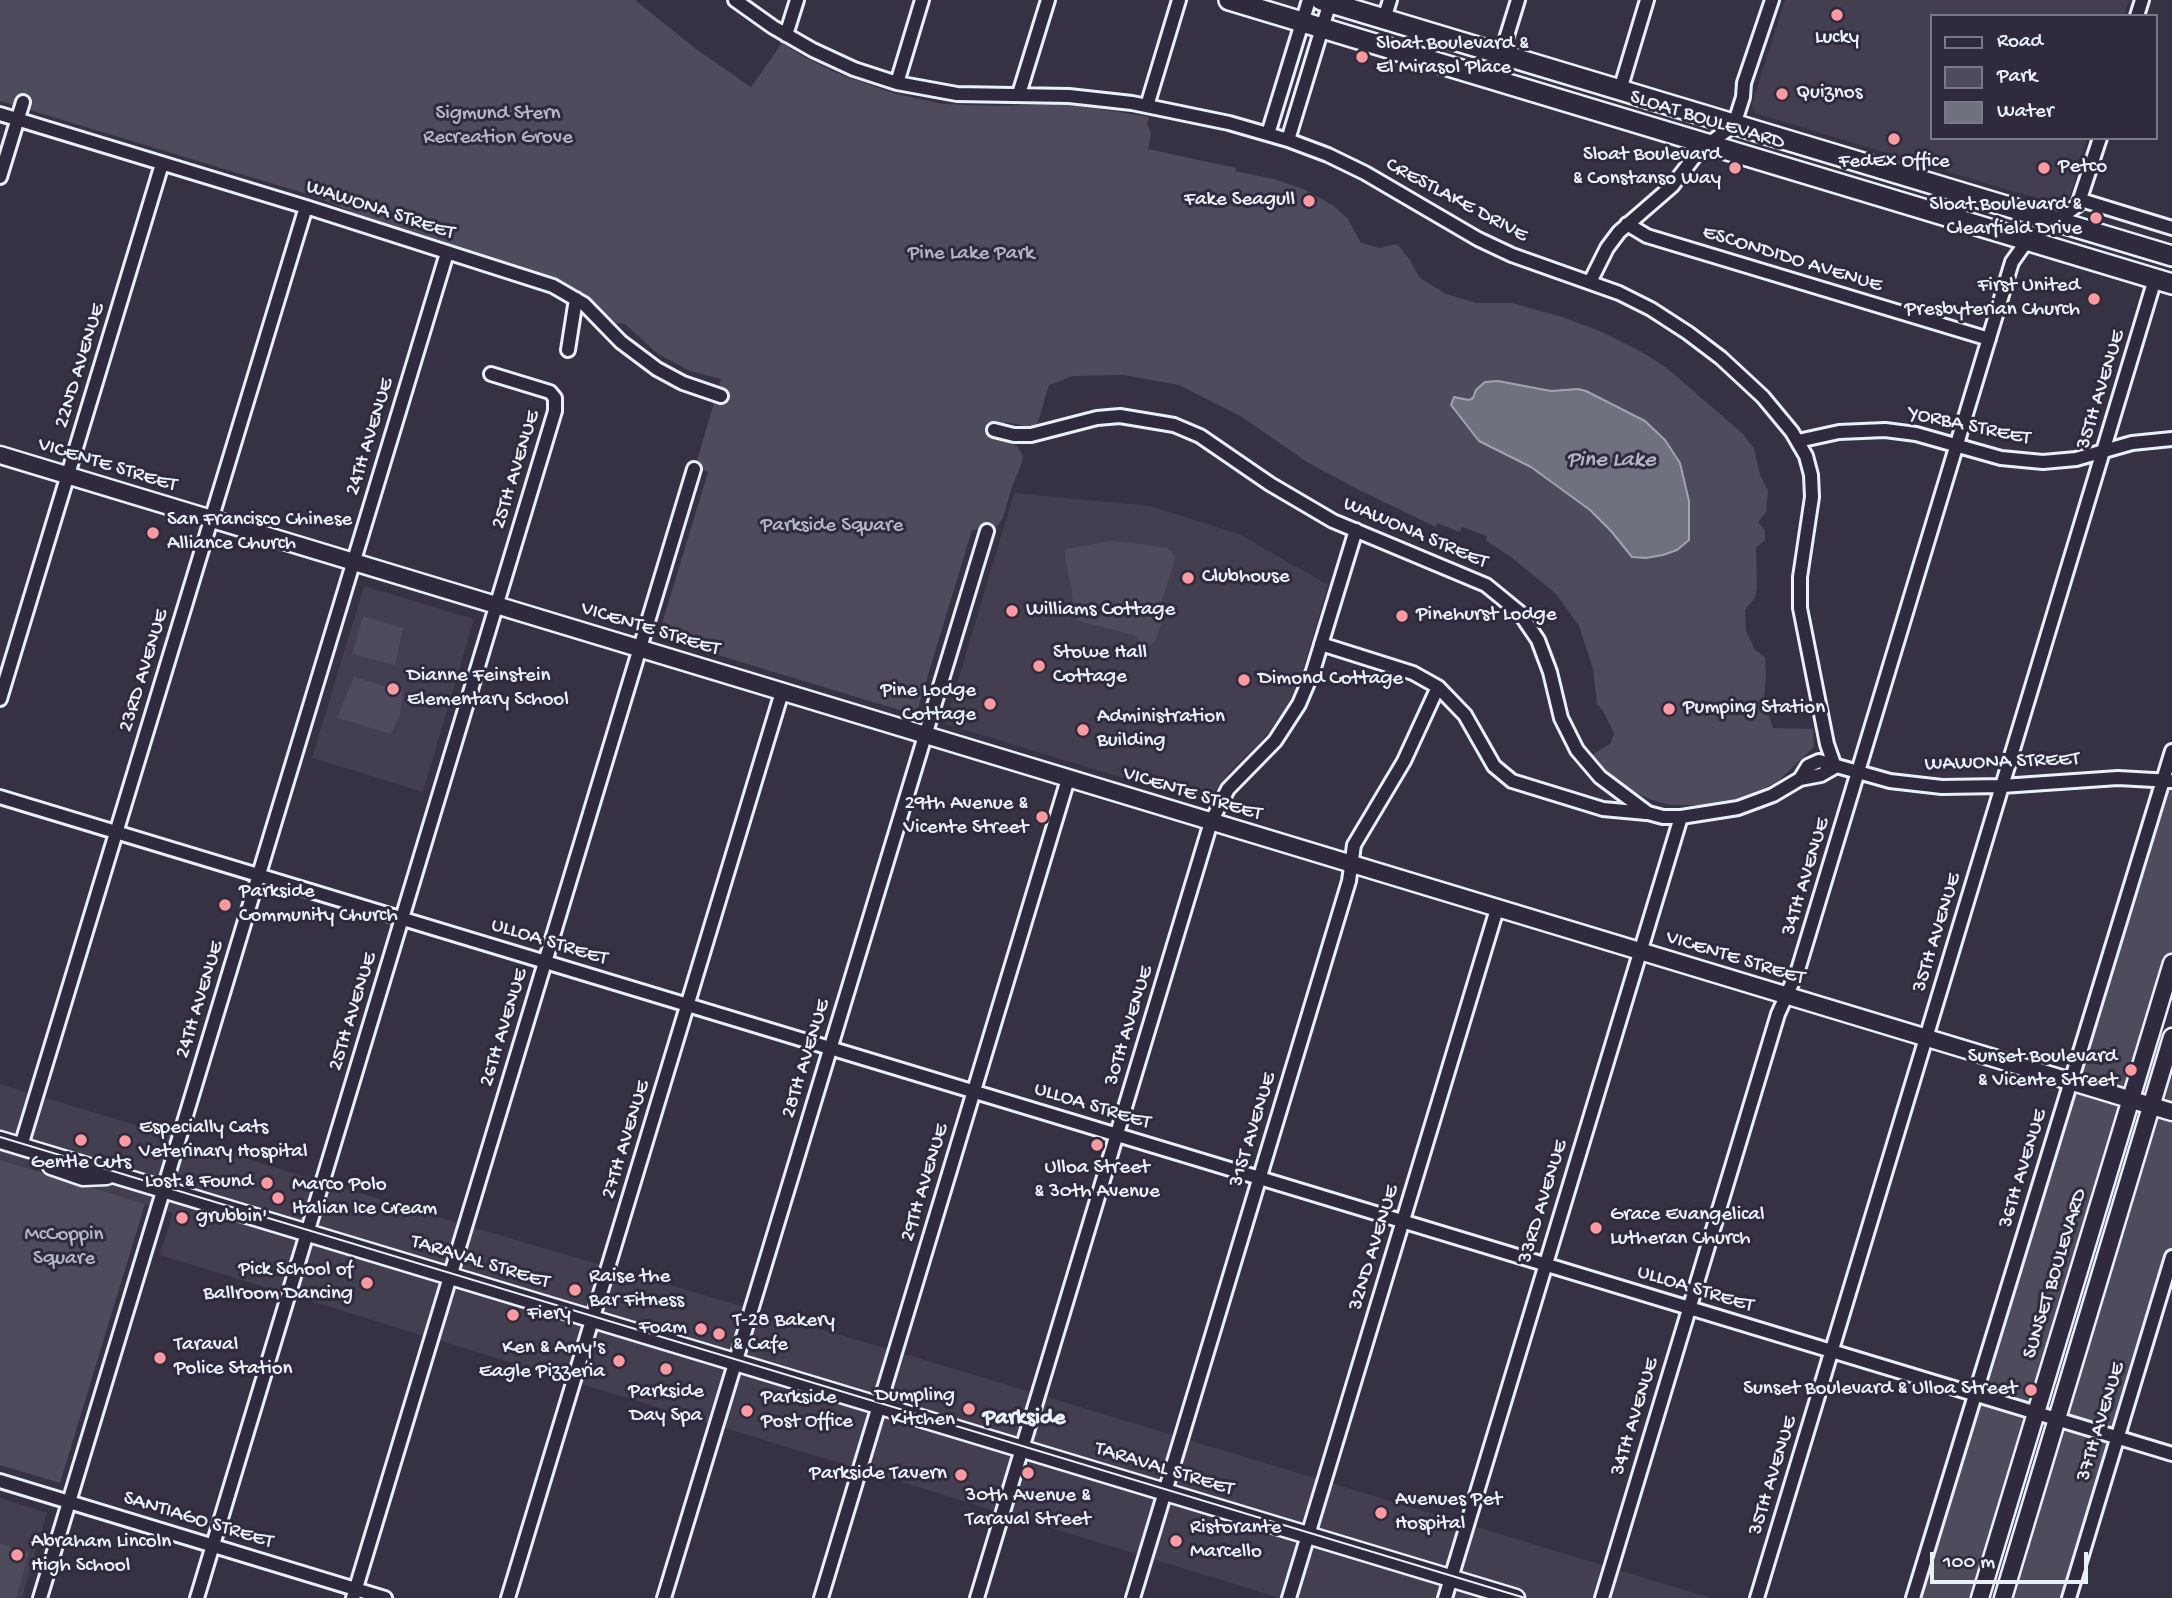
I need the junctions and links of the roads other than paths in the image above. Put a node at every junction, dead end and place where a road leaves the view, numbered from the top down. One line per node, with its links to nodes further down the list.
1 (735, 0): 15 (street, CRESTLAKE DRIVE)
2 (796, 0): 15 (street)
3 (922, 0): 17 (street)
4 (1048, 0): 19 (street)
5 (1179, 0): 21 (street)
6 (1229, 0): 13 (main road, SLOAT BOULEVARD)
7 (1309, 0): 13 (street)
8 (1518, 0): 16 (street)
9 (1647, 0): 18 (street)
10 (1772, 0): 24 (street)
11 (1325, 1): 12 (main road, SLOAT BOULEVARD); 14 (street)
12 (1387, 9): 16 (main road, SLOAT BOULEVARD)
13 (1302, 22): 14 (main road, SLOAT BOULEVARD); 25 (street)
14 (1322, 28): 26 (street); 28 (main road, SLOAT BOULEVARD)
15 (786, 35): 17 (street, CRESTLAKE DRIVE)
16 (1501, 54): 18 (main road, SLOAT BOULEVARD)
17 (897, 83): 19 (street, CRESTLAKE DRIVE)
18 (1620, 90): 24 (main road, SLOAT BOULEVARD)
19 (1019, 94): 21 (street, CRESTLAKE DRIVE)
20 (23, 102): 23 (street)
21 (1147, 106): 25 (street, CRESTLAKE DRIVE)
22 (0, 114): 23 (street, WAWONA STREET)
23 (17, 120): 29 (street, WAWONA STREET); 30 (street)
24 (1734, 124): 28 (street); 33 (main road, SLOAT BOULEVARD)
25 (1268, 134): 26 (street, CRESTLAKE DRIVE)
26 (1288, 140): 39 (street, CRESTLAKE DRIVE)
27 (2099, 140): 31 (street)
28 (1707, 144): 34 (street); 36 (main road, SLOAT BOULEVARD)
29 (162, 164): 32 (street, WAWONA STREET); 53 (street, 22ND AVENUE)
30 (0, 177)
31 (2081, 200): 33 (street, 34TH AVENUE); 35 (street)
32 (306, 207): 37 (street, WAWONA STREET); 54 (street, 23RD AVENUE)
33 (2055, 221): 36 (street, 34TH AVENUE); 38 (main road, SLOAT BOULEVARD)
34 (1627, 224): 39 (street); 42 (street, ESCONDIDO AVENUE)
35 (2172, 228)
36 (2027, 241): 40 (main road, SLOAT BOULEVARD); 42 (street, 34TH AVENUE)
37 (447, 253): 41 (street, WAWONA STREET); 57 (street, 24TH AVENUE)
38 (2172, 256)
39 (1590, 282): 48 (street, CRESTLAKE DRIVE)
40 (2164, 282): 50 (street, 35TH AVENUE)
41 (576, 299): 43 (street); 45 (street, WAWONA STREET)
42 (1989, 339): 49 (street, 34TH AVENUE)
43 (568, 351)
44 (491, 374): 58 (street, 25TH AVENUE)
45 (721, 396)
46 (994, 430): 55 (street, WAWONA STREET)
47 (2172, 439): 50 (street, YORBA STREET)
48 (1798, 441): 49 (street, YORBA STREET); 66 (street, CRESTLAKE DRIVE)
49 (1957, 446): 50 (street, YORBA STREET); 67 (street, 34TH AVENUE)
50 (2104, 451): 70 (street, 35TH AVENUE)
51 (0, 456): 53 (street, VICENTE STREET)
52 (694, 469): 60 (street, 26TH AVENUE)
53 (68, 476): 54 (street, VICENTE STREET); 63 (street, 22ND AVENUE)
54 (211, 519): 57 (street, VICENTE STREET); 75 (street, 23RD AVENUE)
55 (1356, 530): 59 (street, 30TH AVENUE); 72 (street, WAWONA STREET)
56 (987, 531): 64 (street, 28TH AVENUE)
57 (353, 563): 58 (street, VICENTE STREET); 77 (street, 24TH AVENUE)
58 (496, 606): 60 (street, VICENTE STREET); 79 (street, 25TH AVENUE)
59 (1321, 644): 61 (street); 74 (street, 30TH AVENUE)
60 (639, 649): 62 (street, VICENTE STREET); 81 (street, 26TH AVENUE)
61 (1438, 687): 72 (street); 76 (street, 31ST AVENUE)
62 (782, 692): 64 (street, VICENTE STREET); 84 (street, 27TH AVENUE)
63 (0, 699)
64 (925, 736): 68 (street, VICENTE STREET); 87 (street, 28TH AVENUE)
65 (2172, 751): 69 (street, 36TH AVENUE)
66 (1835, 766): 67 (street, WAWONA STREET); 73 (street, WAWONA STREET)
67 (1858, 772): 70 (street, WAWONA STREET); 83 (street, 34TH AVENUE)
68 (1068, 779): 74 (street, VICENTE STREET); 89 (street, 29TH AVENUE)
69 (2168, 780): 70 (street, WAWONA STREET); 88 (street, 36TH AVENUE)
70 (2002, 786): 86 (street, 35TH AVENUE)
71 (0, 797): 75 (street, ULLOA STREET)
72 (1648, 813): 73 (street, WAWONA STREET)
73 (1681, 817): 80 (street, 33RD AVENUE)
74 (1211, 822): 76 (street, VICENTE STREET); 93 (street, 30TH AVENUE)
75 (116, 832): 77 (street, ULLOA STREET); 95 (street, 23RD AVENUE)
76 (1352, 865): 78 (street, VICENTE STREET); 98 (street, 31ST AVENUE)
77 (259, 876): 79 (street, ULLOA STREET); 99 (street, 24TH AVENUE)
78 (1497, 909): 80 (street, VICENTE STREET); 100 (street, 32ND AVENUE)
79 (402, 919): 81 (street, ULLOA STREET); 101 (street, 25TH AVENUE)
80 (1640, 952): 83 (street, VICENTE STREET); 103 (street, 33RD AVENUE)
81 (545, 962): 84 (street, ULLOA STREET); 104 (street, 26TH AVENUE)
82 (2172, 963): 90 (street, SUNSET BOULEVARD)
83 (1786, 996): 86 (street, VICENTE STREET); 105 (street, 34TH AVENUE)
84 (687, 1005): 87 (street, ULLOA STREET); 106 (street, 27TH AVENUE)
85 (2172, 1037): 91 (street, SUNSET BOULEVARD)
86 (1926, 1038): 88 (street, VICENTE STREET); 107 (street, 35TH AVENUE)
87 (830, 1048): 89 (street, ULLOA STREET); 108 (street, 28TH AVENUE)
88 (2071, 1082): 90 (street, VICENTE STREET); 109 (street, 36TH AVENUE)
89 (974, 1092): 93 (street, ULLOA STREET); 110 (street, 29TH AVENUE)
90 (2131, 1100): 91 (street, VICENTE STREET); 111 (street, SUNSET BOULEVARD)
91 (2151, 1106): 92 (street, VICENTE STREET); 112 (street, SUNSET BOULEVARD)
92 (2172, 1112)
93 (1117, 1135): 98 (street, ULLOA STREET); 114 (street, 30TH AVENUE)
94 (0, 1140): 95 (street, TARAVAL STREET)
95 (21, 1146): 97 (street, TARAVAL STREET)
96 (0, 1149): 97 (street, TARAVAL STREET)
97 (116, 1175): 99 (street, TARAVAL STREET)
98 (1259, 1178): 100 (street, ULLOA STREET); 117 (street, 31ST AVENUE)
99 (164, 1189): 101 (street, TARAVAL STREET); 118 (street, 24TH AVENUE)
100 (1403, 1222): 103 (street, ULLOA STREET); 119 (street, 32ND AVENUE)
101 (307, 1233): 104 (street, TARAVAL STREET); 120 (street, 25TH AVENUE)
102 (2172, 1257): 113 (street, 37TH AVENUE)
103 (1546, 1265): 105 (street, ULLOA STREET); 121 (street, 33RD AVENUE)
104 (450, 1276): 106 (street, TARAVAL STREET); 122 (street, 26TH AVENUE)
105 (1689, 1308): 107 (street, ULLOA STREET); 134 (street, 34TH AVENUE)
106 (593, 1319): 108 (street, TARAVAL STREET); 126 (street, 27TH AVENUE)
107 (1832, 1351): 109 (street, ULLOA STREET); 135 (street, 35TH AVENUE)
108 (736, 1362): 110 (street, TARAVAL STREET); 127 (street, 28TH AVENUE)
109 (1975, 1394): 111 (street, ULLOA STREET); 136 (street, 36TH AVENUE)
110 (879, 1405): 114 (street, TARAVAL STREET); 128 (street, 29TH AVENUE)
111 (2036, 1413): 112 (street, ULLOA STREET); 137 (street, SUNSET BOULEVARD)
112 (2057, 1419): 113 (street, ULLOA STREET); 138 (street, SUNSET BOULEVARD)
113 (2118, 1437): 115 (street, ULLOA STREET); 139 (street, 37TH AVENUE)
114 (1022, 1449): 117 (street, TARAVAL STREET); 129 (street, 30TH AVENUE)
115 (2172, 1454)
116 (0, 1481): 118 (street, SANTIAGO STREET)
117 (1165, 1492): 119 (street, TARAVAL STREET); 130 (street, 31ST AVENUE)
118 (69, 1503): 120 (street, SANTIAGO STREET); 123 (street, 24TH AVENUE)
119 (1308, 1535): 121 (street, TARAVAL STREET); 131 (street, 32ND AVENUE)
120 (213, 1546): 122 (street, SANTIAGO STREET); 124 (street, 25TH AVENUE)
121 (1451, 1578): 132 (street, 33RD AVENUE); 133 (street, TARAVAL STREET)
122 (354, 1593): 125 (street, SANTIAGO STREET)
123 (40, 1598)
124 (197, 1598)
125 (385, 1598)
126 (508, 1598)
127 (664, 1598)
128 (821, 1598)
129 (977, 1598)
130 (1133, 1598)
131 (1289, 1598)
132 (1445, 1598)
133 (1516, 1598)
134 (1602, 1598)
135 (1757, 1598)
136 (1913, 1598)
137 (1980, 1598)
138 (2003, 1598)
139 (2069, 1598)

